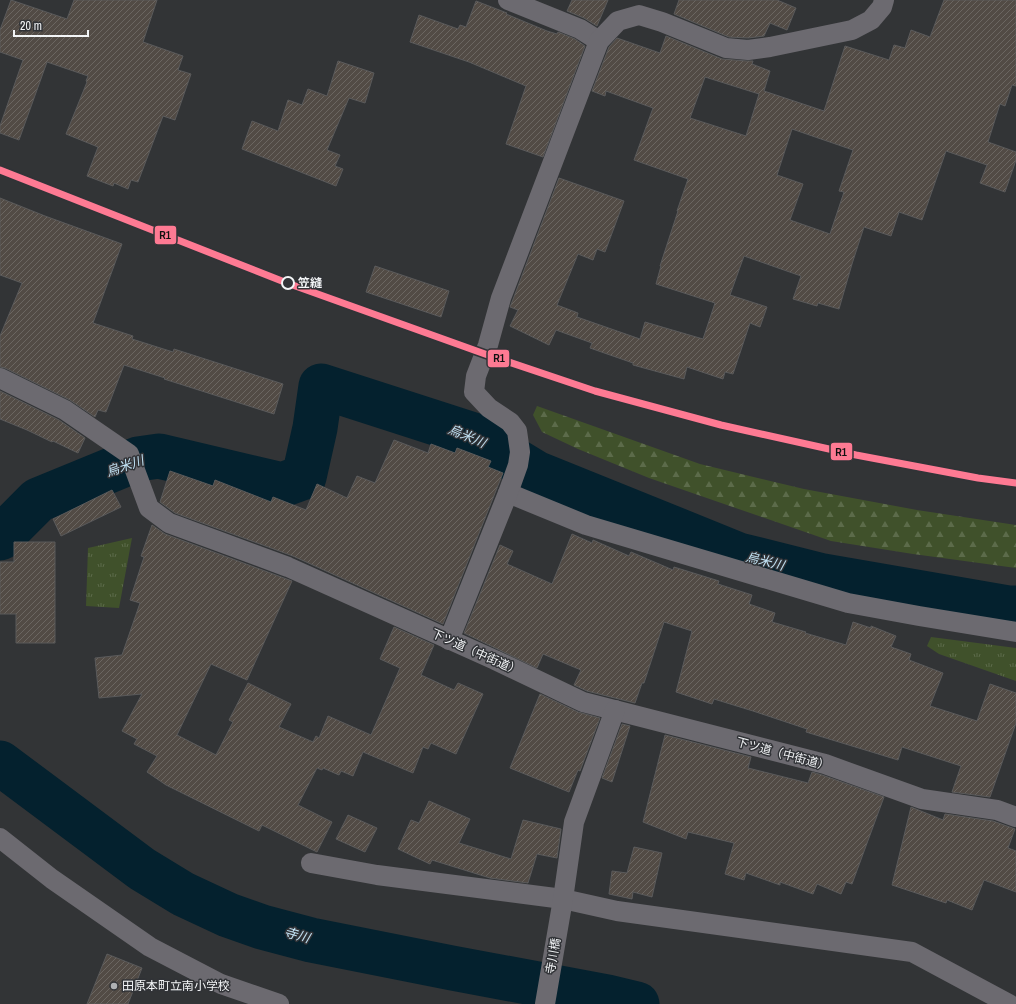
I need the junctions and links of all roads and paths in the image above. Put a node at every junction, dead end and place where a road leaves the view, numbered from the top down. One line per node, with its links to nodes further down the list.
1 (508, 0): 3 (street)
2 (884, 0): 3 (street)
3 (599, 41): 5 (street)
4 (0, 378): 7 (street, 下ツ道（中街道）)
5 (508, 493): 6 (street); 7 (street)
6 (1016, 632)
7 (449, 640): 8 (street, 下ツ道（中街道）)
8 (615, 710): 9 (street, 下ツ道（中街道）); 12 (street, 寺川橋)
9 (1016, 817)
10 (0, 838): 13 (street)
11 (311, 863): 12 (street)
12 (562, 904): 14 (street, 寺川橋); 15 (street)
13 (278, 1004)
14 (545, 1004)
15 (1009, 1004)

